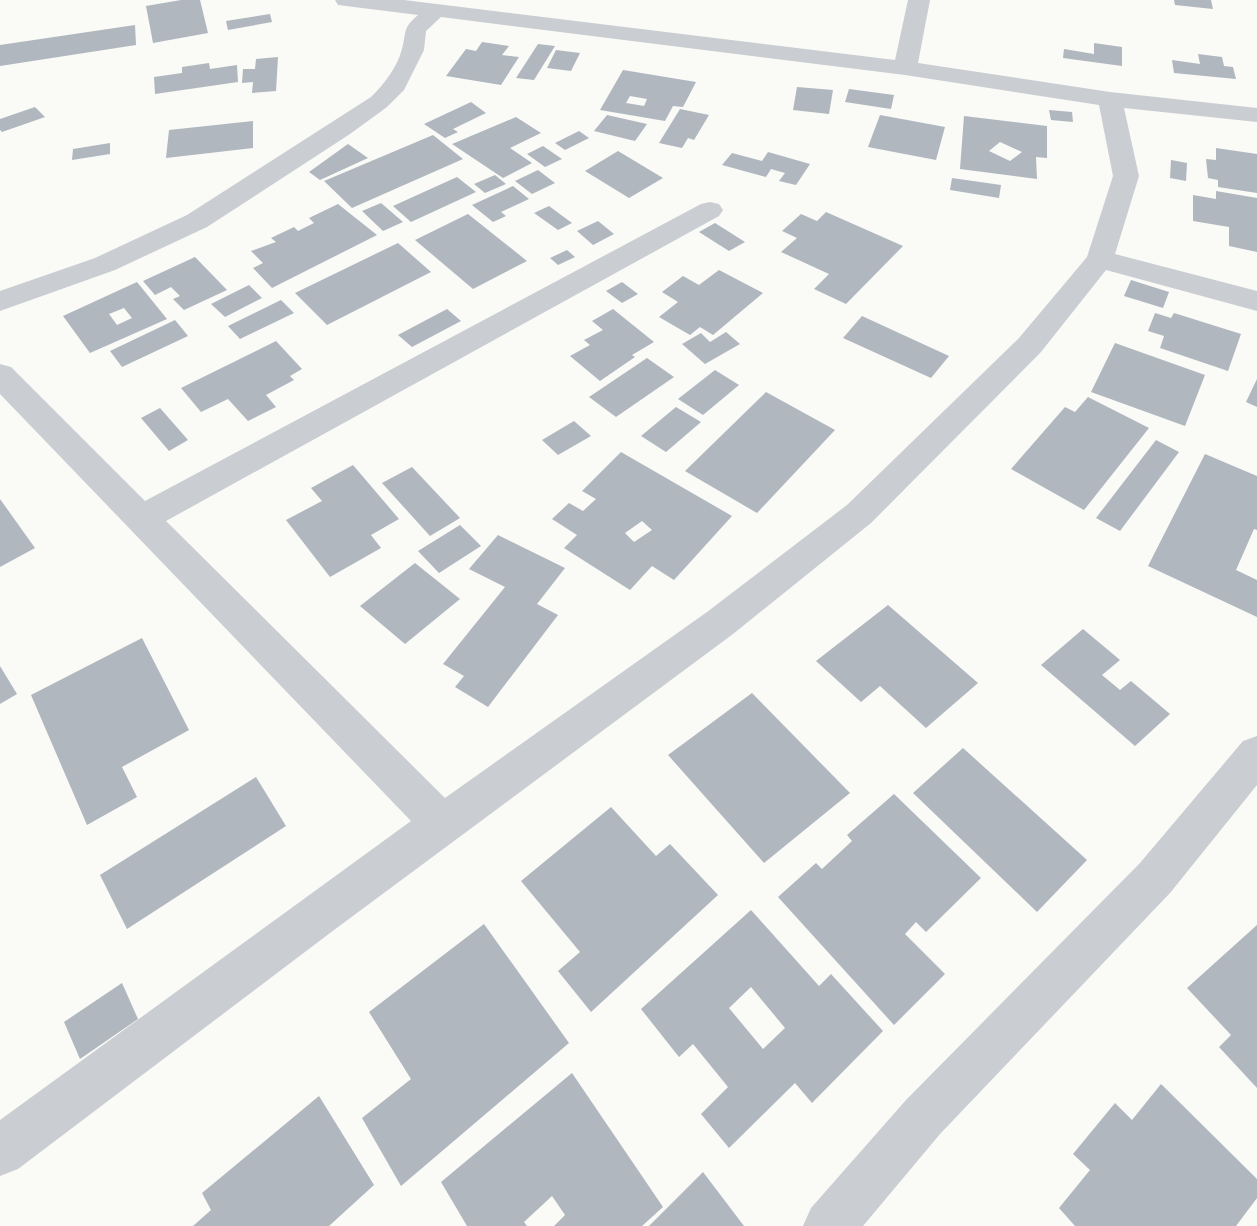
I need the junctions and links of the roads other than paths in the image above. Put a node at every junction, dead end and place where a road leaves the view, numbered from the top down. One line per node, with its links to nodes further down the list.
1 (346, 0): 3 (street)
2 (919, 0): 4 (street)
3 (436, 10): 4 (street); 9 (street)
4 (905, 68): 5 (street)
5 (1110, 99): 6 (street); 8 (street)
6 (1257, 115)
7 (710, 210): 12 (street)
8 (1100, 259): 10 (street); 14 (street)
9 (0, 301)
10 (1257, 301)
11 (0, 375): 12 (street)
12 (143, 518): 14 (street)
13 (1257, 754): 16 (street)
14 (443, 825): 15 (street)
15 (0, 1151)
16 (829, 1226)

